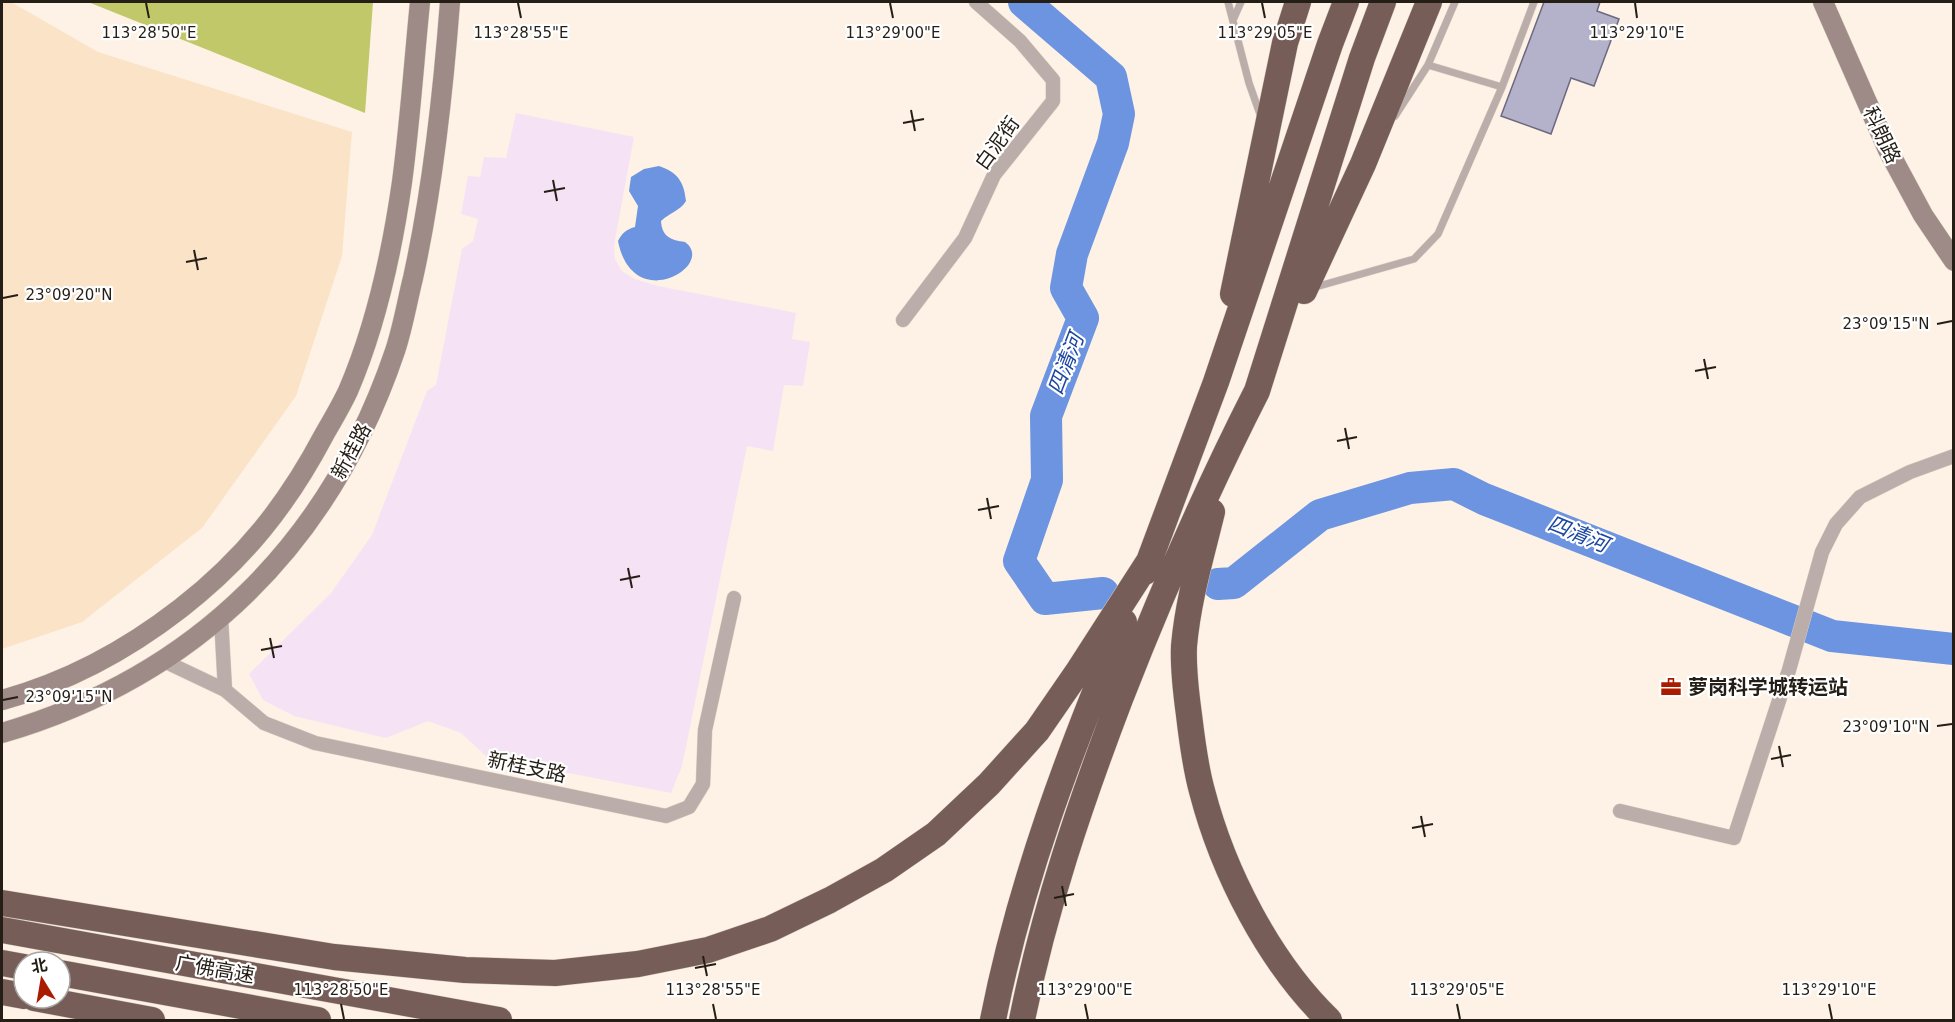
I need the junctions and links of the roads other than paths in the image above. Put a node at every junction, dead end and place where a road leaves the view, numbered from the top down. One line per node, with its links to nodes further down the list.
1 (420, 2): 30 (street, 新桂路)
2 (450, 2): 27 (street, 新桂路)
3 (976, 2): 20 (street, 白泥街)
4 (1228, 2): 13 (lane)
5 (1241, 2): 13 (lane)
6 (1298, 2): 16 (highway)
7 (1346, 2): 21 (highway)
8 (1383, 2): 22 (highway)
9 (1428, 2): 17 (highway)
10 (1455, 2): 14 (lane)
11 (1534, 2): 15 (lane)
12 (1823, 2): 18 (street, 科朗路)
13 (1233, 20): 16 (lane)
14 (1428, 65): 15 (lane); 17 (lane)
15 (1502, 87): 19 (lane)
16 (1267, 136): 21 (highway)
17 (1363, 164): 19 (highway)
18 (1953, 261)
19 (1304, 291): 22 (highway)
20 (903, 320)
21 (1216, 382): 25 (highway)
22 (1257, 391): 23 (highway)
23 (1231, 442): 41 (highway); 42 (highway)
24 (1953, 456): 32 (street)
25 (1151, 558): 33 (highway); 40 (highway)
26 (734, 598): 29 (street, 新桂支路)
27 (221, 617): 28 (street, 新桂路); 29 (street)
28 (164, 661): 29 (street, 新桂支路); 31 (street, 新桂路)
29 (225, 690)
30 (2, 700)
31 (2, 733)
32 (1620, 811)
33 (2, 903)
34 (2, 930): 39 (highway, 广佛高速)
35 (72, 975): 38 (highway, 广佛高速)
36 (72, 1005): 37 (highway)
37 (152, 1020)
38 (318, 1020)
39 (499, 1020)
40 (993, 1020)
41 (1022, 1020)
42 (1329, 1020)

